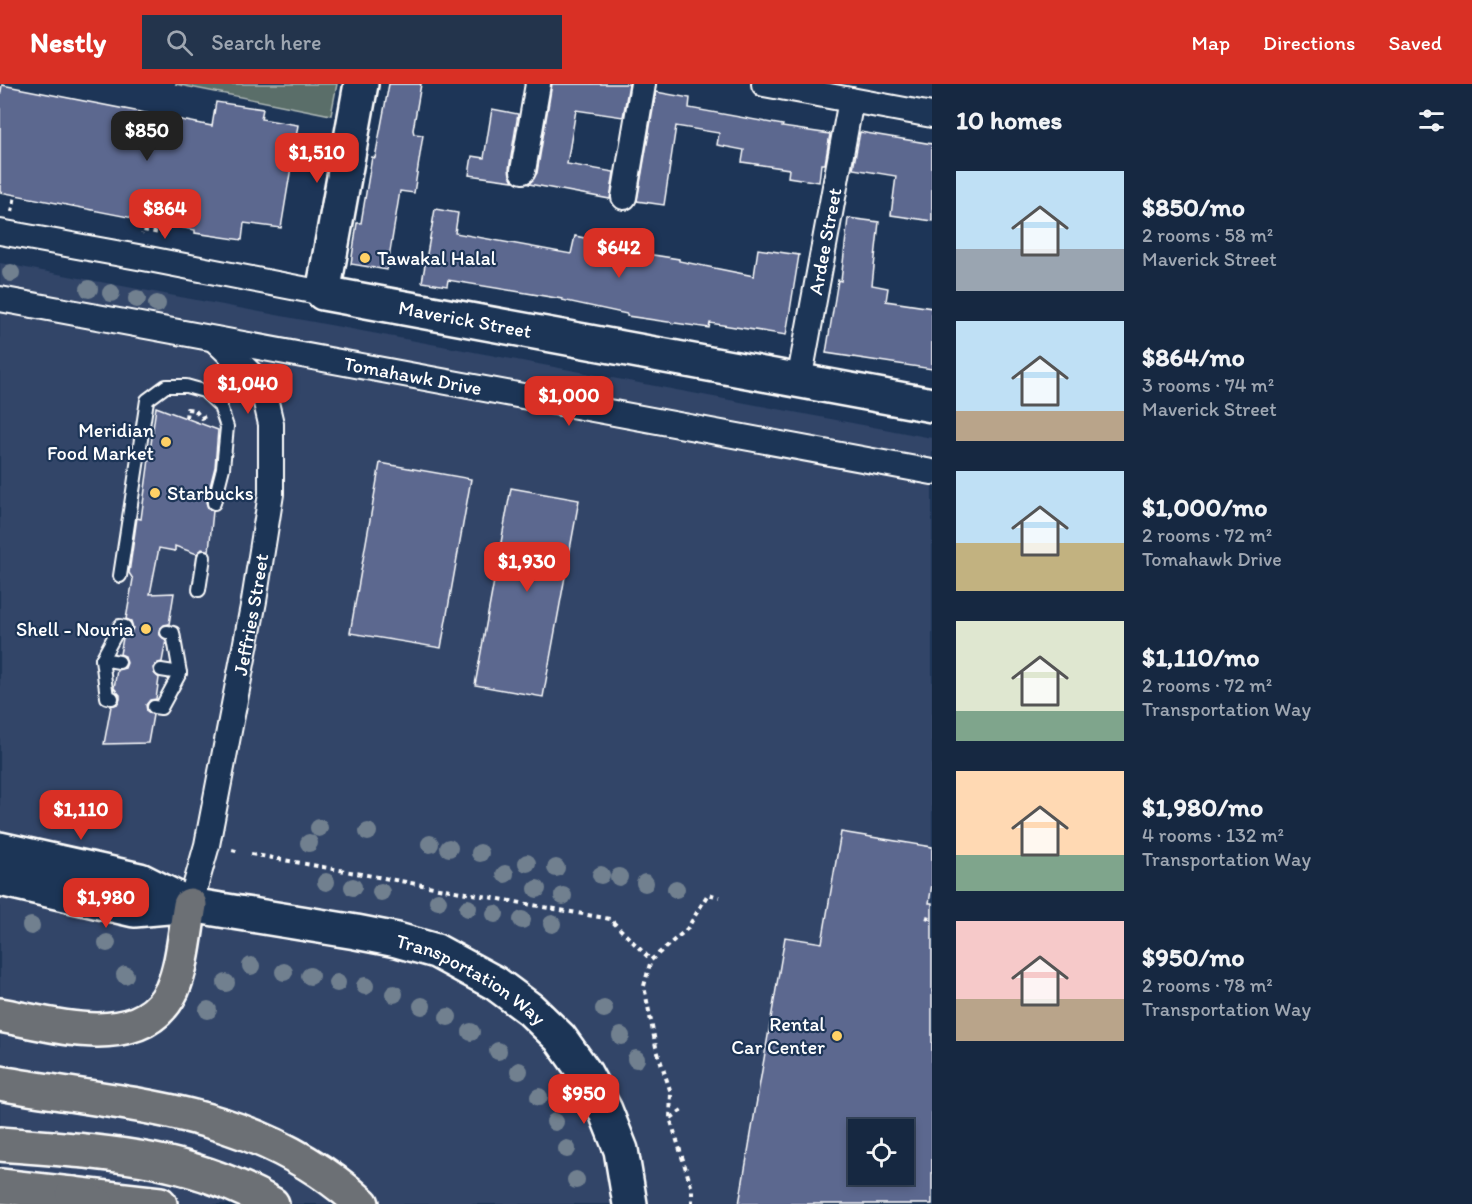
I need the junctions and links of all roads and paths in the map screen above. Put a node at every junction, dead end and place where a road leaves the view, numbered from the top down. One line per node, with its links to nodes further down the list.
1 (361, 84): 14 (main road)
2 (538, 84): 8 (street)
3 (644, 84): 10 (street)
4 (764, 84): 5 (street)
5 (818, 89): 6 (street)
6 (851, 100): 7 (street); 17 (street, Ardee Street)
7 (932, 115)
8 (523, 171)
9 (15, 195): 11 (path)
10 (624, 197)
11 (6, 222): 14 (street, Maverick Street)
12 (132, 228): 13 (path)
13 (142, 237)
14 (322, 293): 17 (main road, Maverick Street)
15 (0, 299): 16 (street, Tomahawk Drive)
16 (214, 339): 19 (street, Tomahawk Drive); 38 (street, Jeffries Street)
17 (799, 381): 18 (main road, Maverick Street)
18 (932, 405)
19 (932, 472)
20 (214, 503): 22 (lane)
21 (204, 557): 23 (lane)
22 (120, 576)
23 (199, 590)
24 (125, 627): 26 (lane)
25 (167, 632): 29 (lane)
26 (102, 659): 27 (lane); 30 (lane)
27 (119, 662)
28 (161, 670): 29 (lane)
29 (180, 673): 31 (lane)
30 (112, 698)
31 (154, 707)
32 (0, 849): 38 (main road, Transportation Way)
33 (232, 850): 34 (path)
34 (240, 852)
35 (250, 854): 41 (path)
36 (0, 879): 38 (main road, Transportation Way)
37 (719, 897): 41 (path)
38 (190, 905): 42 (main road); 52 (main road, Transportation Way)
39 (926, 917): 40 (path)
40 (932, 919)
41 (651, 960): 45 (path)
42 (0, 1015)
43 (0, 1083): 51 (main road)
44 (682, 1110): 45 (path)
45 (670, 1118): 53 (path)
46 (0, 1144): 50 (main road)
47 (0, 1186): 48 (main road)
48 (85, 1199): 49 (main road)
49 (160, 1204)
50 (272, 1204)
51 (362, 1204)
52 (630, 1204)
53 (692, 1204)

